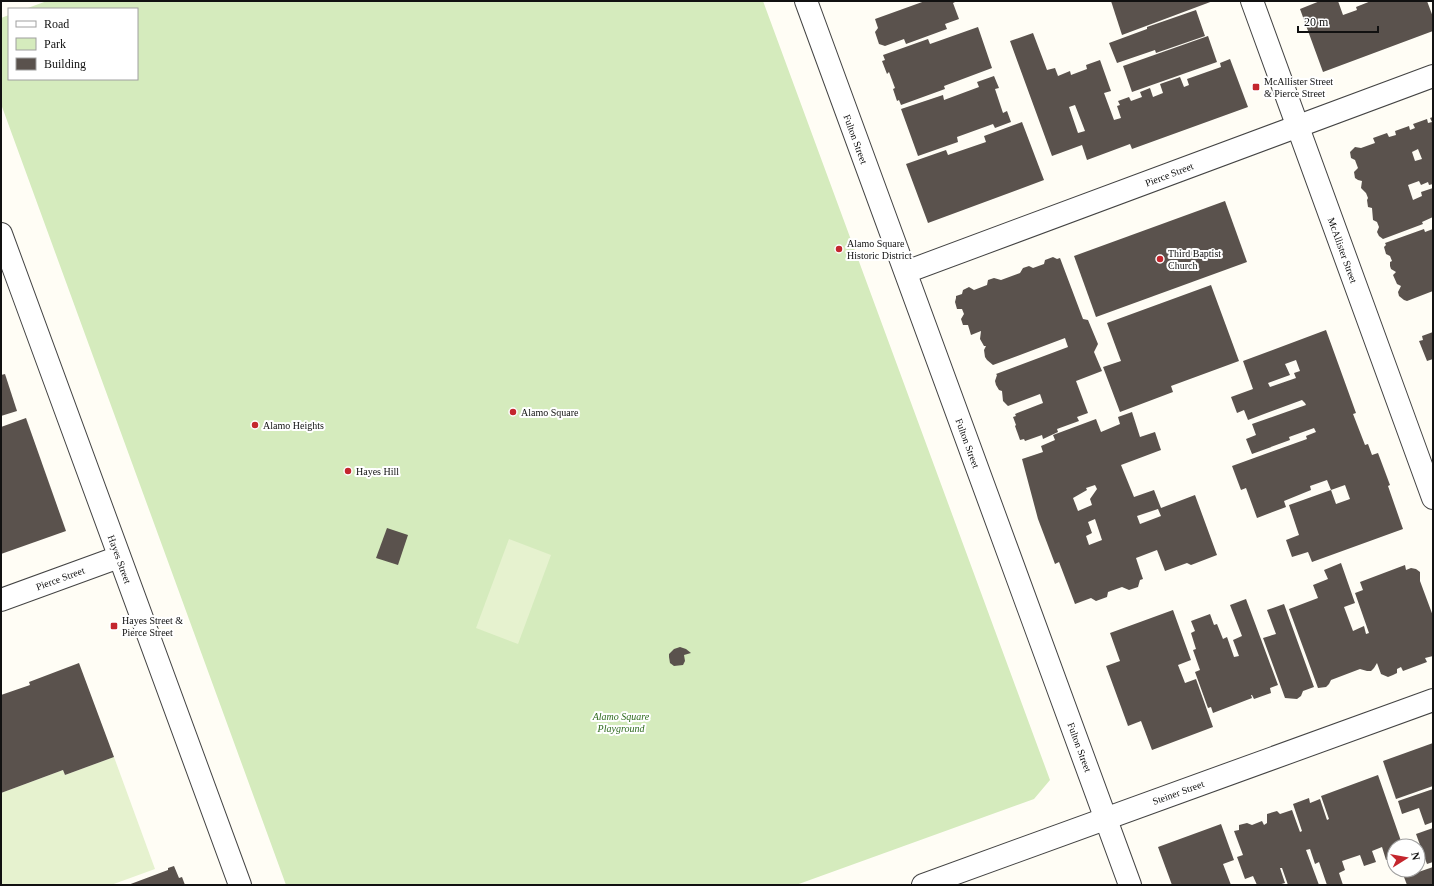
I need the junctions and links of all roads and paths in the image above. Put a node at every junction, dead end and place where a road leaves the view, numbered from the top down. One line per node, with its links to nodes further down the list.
1 (806, 1): 6 (street, Fulton Street)
2 (1252, 1): 4 (street, McAllister Street)
3 (1433, 76): 4 (street, Pierce Street)
4 (1297, 126): 6 (street, Pierce Street); 7 (street, McAllister Street)
5 (1, 234): 8 (street, Hayes Street)
6 (906, 272): 11 (street, Fulton Street)
7 (1433, 498)
8 (119, 557): 9 (street, Pierce Street); 12 (street, Hayes Street)
9 (1, 600)
10 (1433, 700): 11 (street, Steiner Street)
11 (1105, 818): 13 (street, Steiner Street); 14 (street, Fulton Street)
12 (240, 885)
13 (923, 885)
14 (1130, 885)

